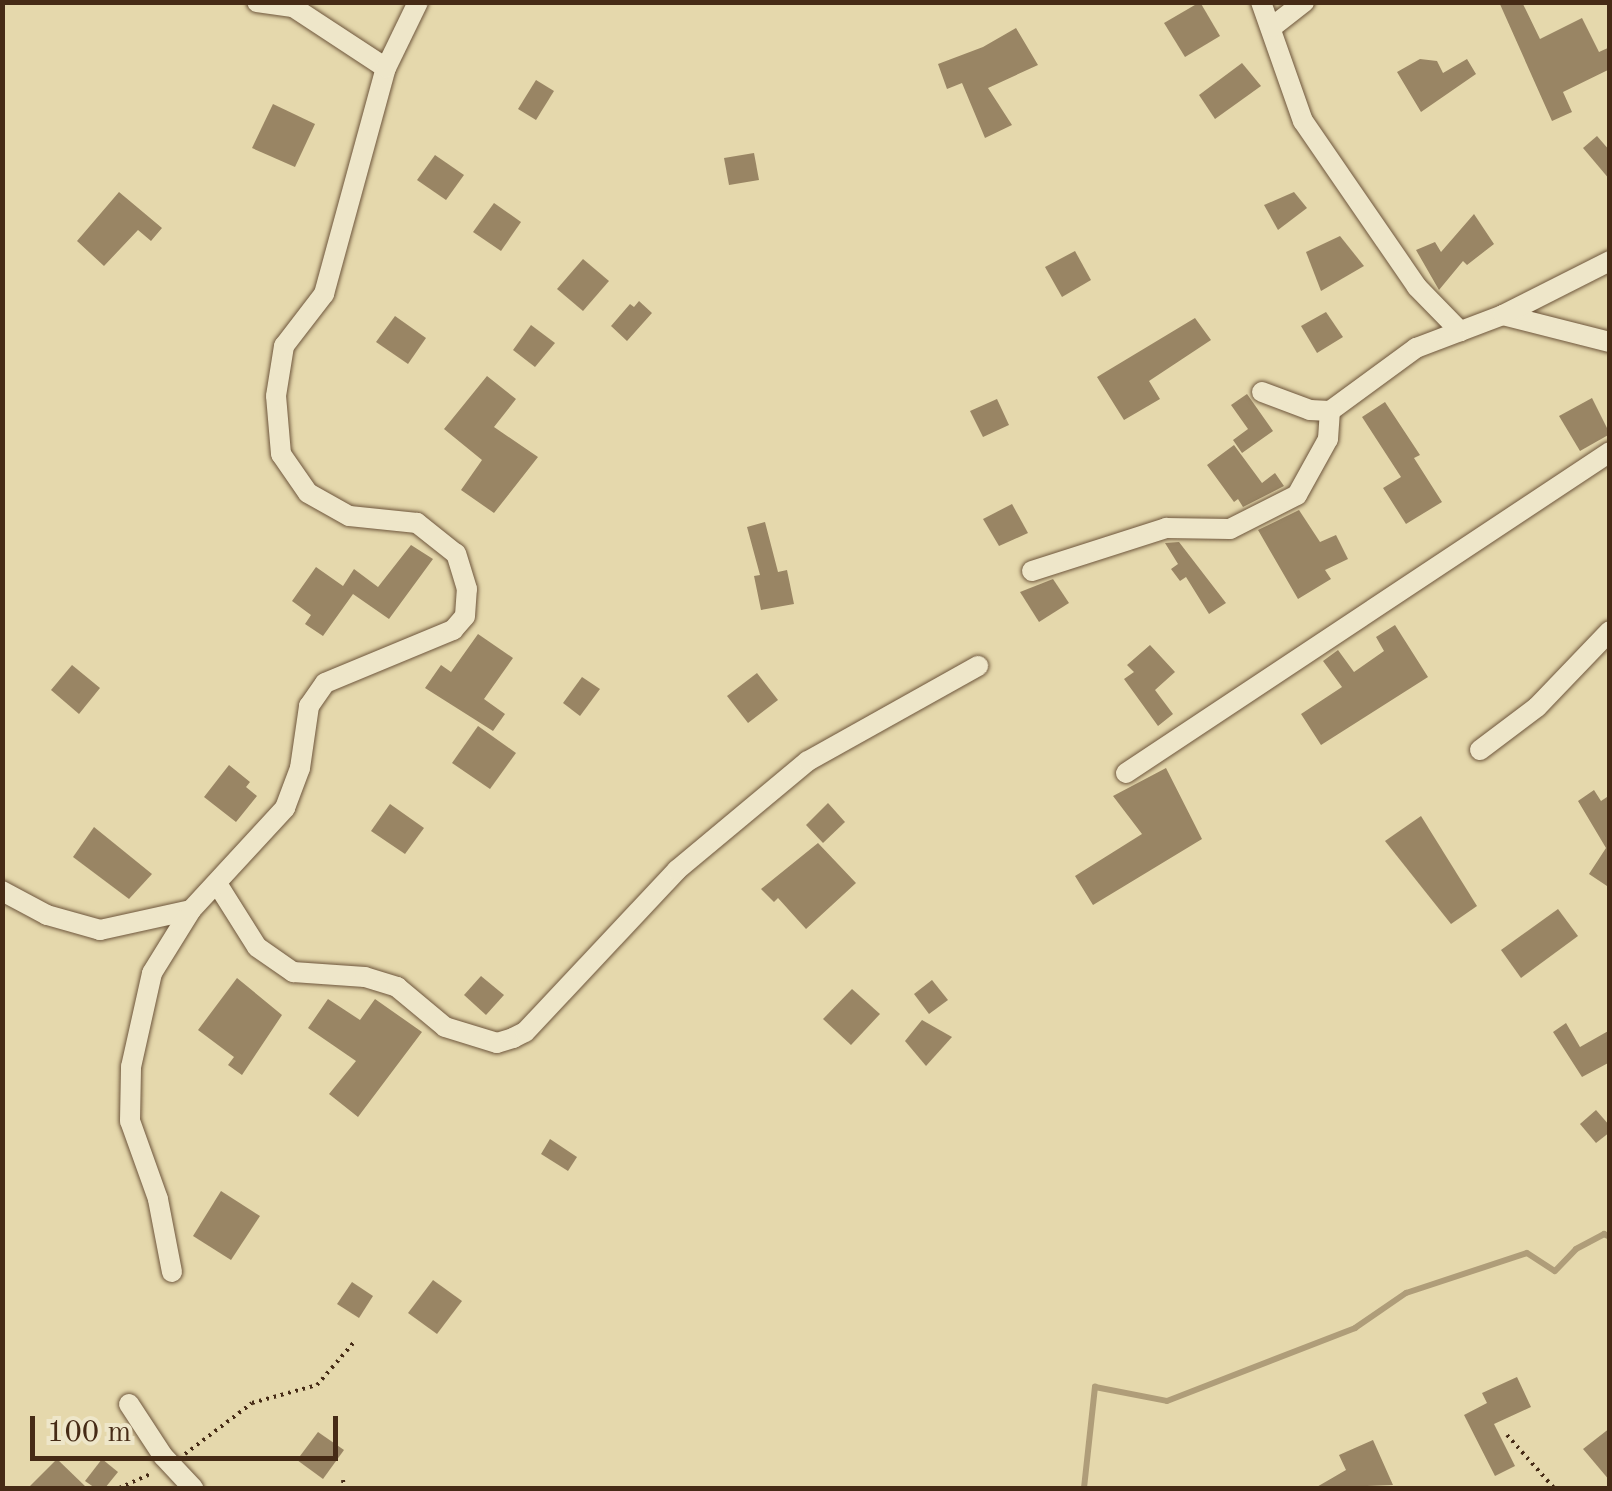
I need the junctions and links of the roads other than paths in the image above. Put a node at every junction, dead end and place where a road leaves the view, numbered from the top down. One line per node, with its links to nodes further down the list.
1 (257, 2): 6 (street)
2 (418, 2): 6 (street)
3 (1261, 2): 5 (street)
4 (1304, 2): 5 (street)
5 (1272, 27): 9 (street)
6 (386, 68): 19 (street)
7 (1610, 261): 8 (street)
8 (1503, 315): 9 (street); 10 (street)
9 (1460, 331): 12 (street)
10 (1610, 342)
11 (1262, 392): 12 (street)
12 (1330, 411): 14 (street)
13 (1610, 452): 18 (street)
14 (1032, 571)
15 (1610, 631): 17 (street)
16 (978, 666): 19 (street)
17 (1480, 750)
18 (1126, 773)
19 (218, 885): 21 (street)
20 (2, 891): 21 (street)
21 (191, 910): 22 (street)
22 (172, 1272)
23 (129, 1404): 24 (street)
24 (193, 1488)

